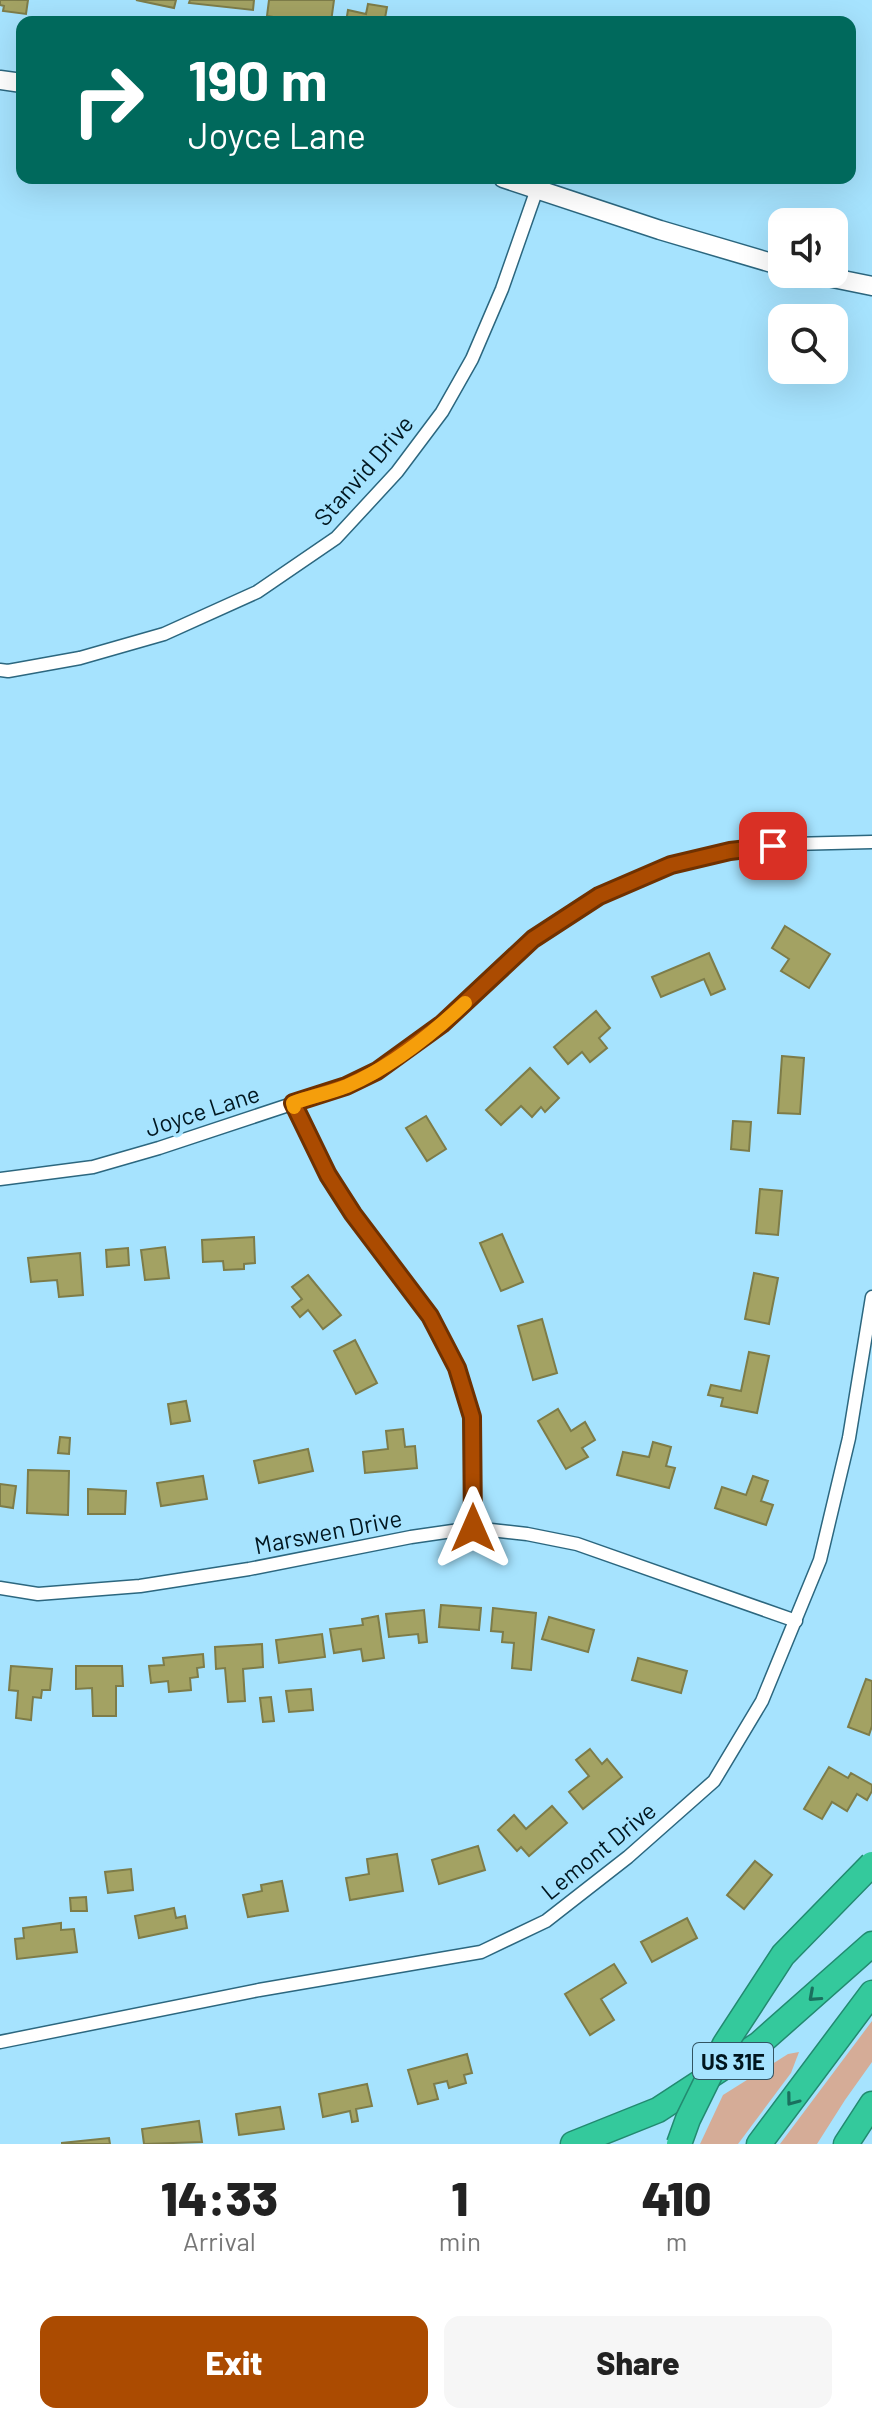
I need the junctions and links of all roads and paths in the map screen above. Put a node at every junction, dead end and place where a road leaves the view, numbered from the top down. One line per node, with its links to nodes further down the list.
1 (522, 184): 2 (main road)
2 (537, 189): 3 (main road); 6 (street, Stanvid Drive)
3 (768, 263)
4 (848, 281): 5 (main road)
5 (872, 286)
6 (0, 670)
7 (872, 842): 8 (street, Joyce Lane)
8 (293, 1103): 9 (street, Joyce Lane); 11 (street)
9 (0, 1179)
10 (872, 1297): 13 (street, Lemont Drive)
11 (473, 1528): 12 (street, Marswen Drive); 13 (street, Marswen Drive)
12 (0, 1588)
13 (796, 1621): 17 (street, Lemont Drive)
14 (872, 1864): 20 (highway, bridge)
15 (872, 1944): 19 (highway, US 31E, one-way to 19)
16 (872, 1993): 21 (highway, one-way to 21)
17 (0, 2042)
18 (872, 2104): 22 (highway)
19 (573, 2144)
20 (679, 2144)
21 (759, 2144)
22 (846, 2144)

